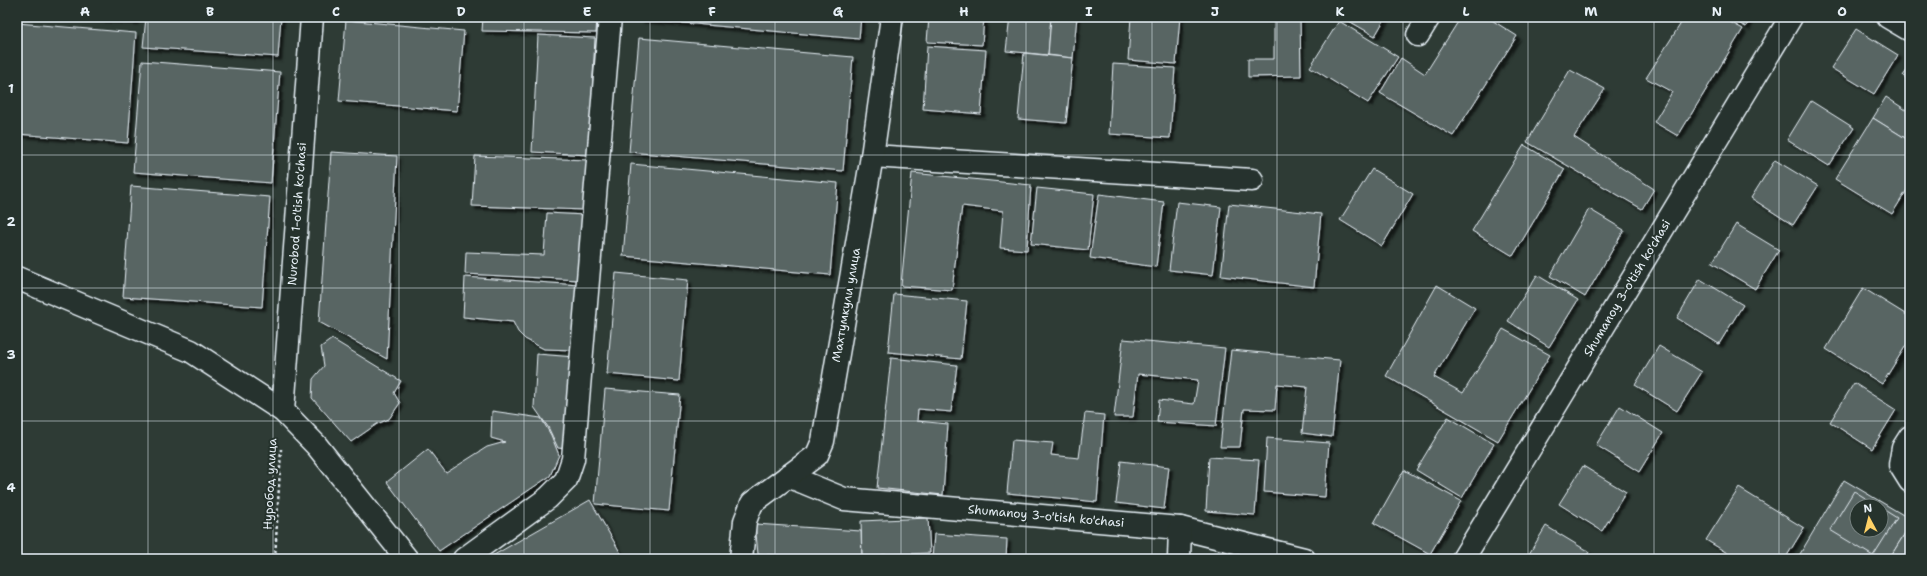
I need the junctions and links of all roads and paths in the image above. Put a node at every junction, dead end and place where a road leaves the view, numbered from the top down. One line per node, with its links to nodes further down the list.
1 (312, 17): 10 (street, Nurobod 1-o'tish ko'chasi)
2 (610, 17): 17 (street)
3 (892, 17): 7 (street, Махтумкули улица)
4 (1791, 17): 21 (street, Shumanoy 3-o'tish ko'chasi)
5 (1888, 17): 6 (street)
6 (1910, 30)
7 (872, 156): 8 (street); 12 (street, Махтумкули улица)
8 (1252, 180)
9 (17, 278): 10 (street)
10 (283, 411): 15 (path, Нуробод улица); 16 (street)
11 (1910, 437): 13 (street)
12 (788, 476): 14 (street, Shumanoy 3-o'tish ko'chasi); 18 (street, Махтумкули улица)
13 (1910, 481)
14 (1180, 528): 19 (street); 20 (street, Shumanoy 3-o'tish ko'chasi)
15 (275, 559)
16 (407, 559)
17 (464, 559)
18 (741, 559)
19 (1179, 559)
20 (1304, 559)
21 (1464, 559)

